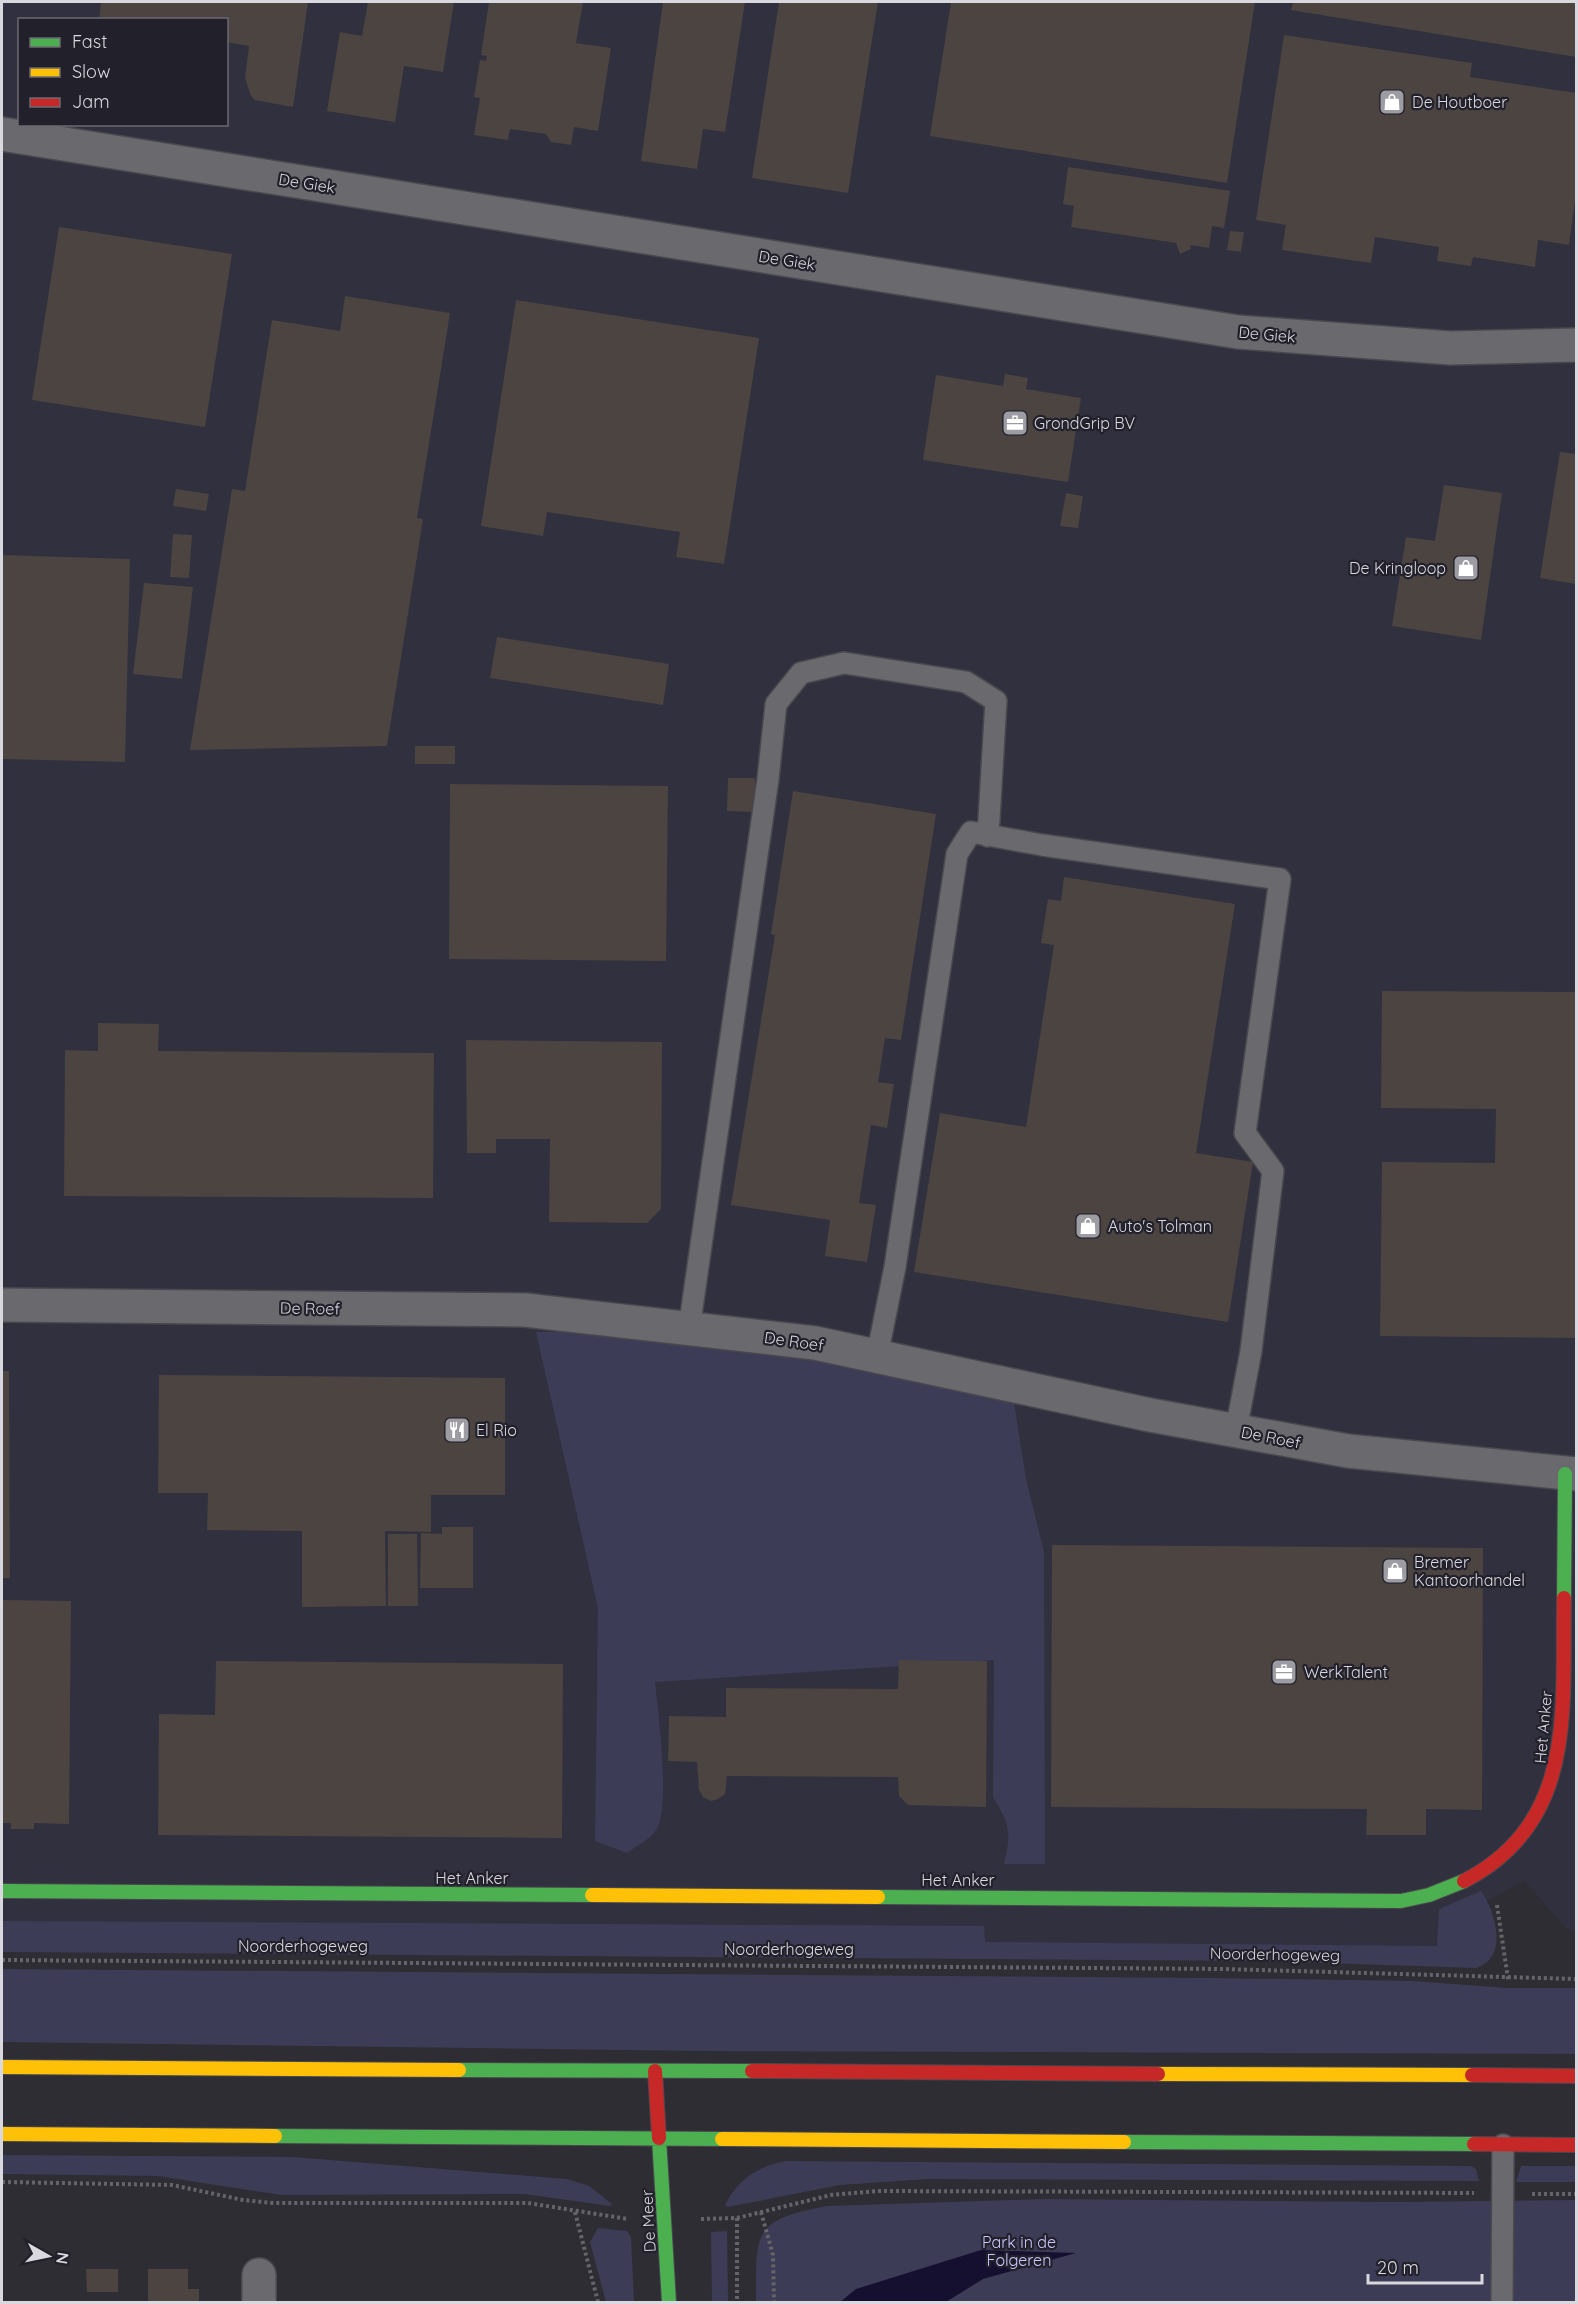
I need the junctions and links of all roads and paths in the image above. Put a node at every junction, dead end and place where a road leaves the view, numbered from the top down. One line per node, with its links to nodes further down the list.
1 (2, 134): 2 (street, De Giek)
2 (1576, 345)
3 (988, 836): 5 (lane); 6 (lane); 7 (lane)
4 (2, 1305): 5 (street, De Roef)
5 (689, 1329): 6 (street, De Roef)
6 (877, 1356): 7 (street, De Roef)
7 (1236, 1430): 8 (street, De Roef)
8 (1571, 1474): 9 (main road, Het Anker)
9 (1485, 1870): 10 (main road, Het Anker); 12 (path)
10 (2, 1891)
11 (2, 1960): 12 (path, Noorderhogeweg)
12 (1508, 1978): 13 (path, Noorderhogeweg)
13 (1576, 1979)
14 (2, 2067): 15 (main road)
15 (656, 2071): 16 (main road); 18 (main road, De Meer)
16 (1576, 2076)
17 (2, 2134): 18 (main road)
18 (659, 2139): 19 (main road); 27 (main road, De Meer)
19 (1503, 2145): 20 (main road); 22 (lane)
20 (1576, 2145)
21 (2, 2182): 24 (path)
22 (1502, 2193): 23 (path); 25 (path); 32 (lane)
23 (1576, 2194)
24 (575, 2212): 27 (path); 28 (path)
25 (761, 2212): 26 (path); 31 (path)
26 (737, 2218): 27 (path); 30 (path)
27 (665, 2220): 29 (main road, De Meer)
28 (598, 2302)
29 (669, 2302)
30 (737, 2302)
31 (774, 2302)
32 (1502, 2302)

